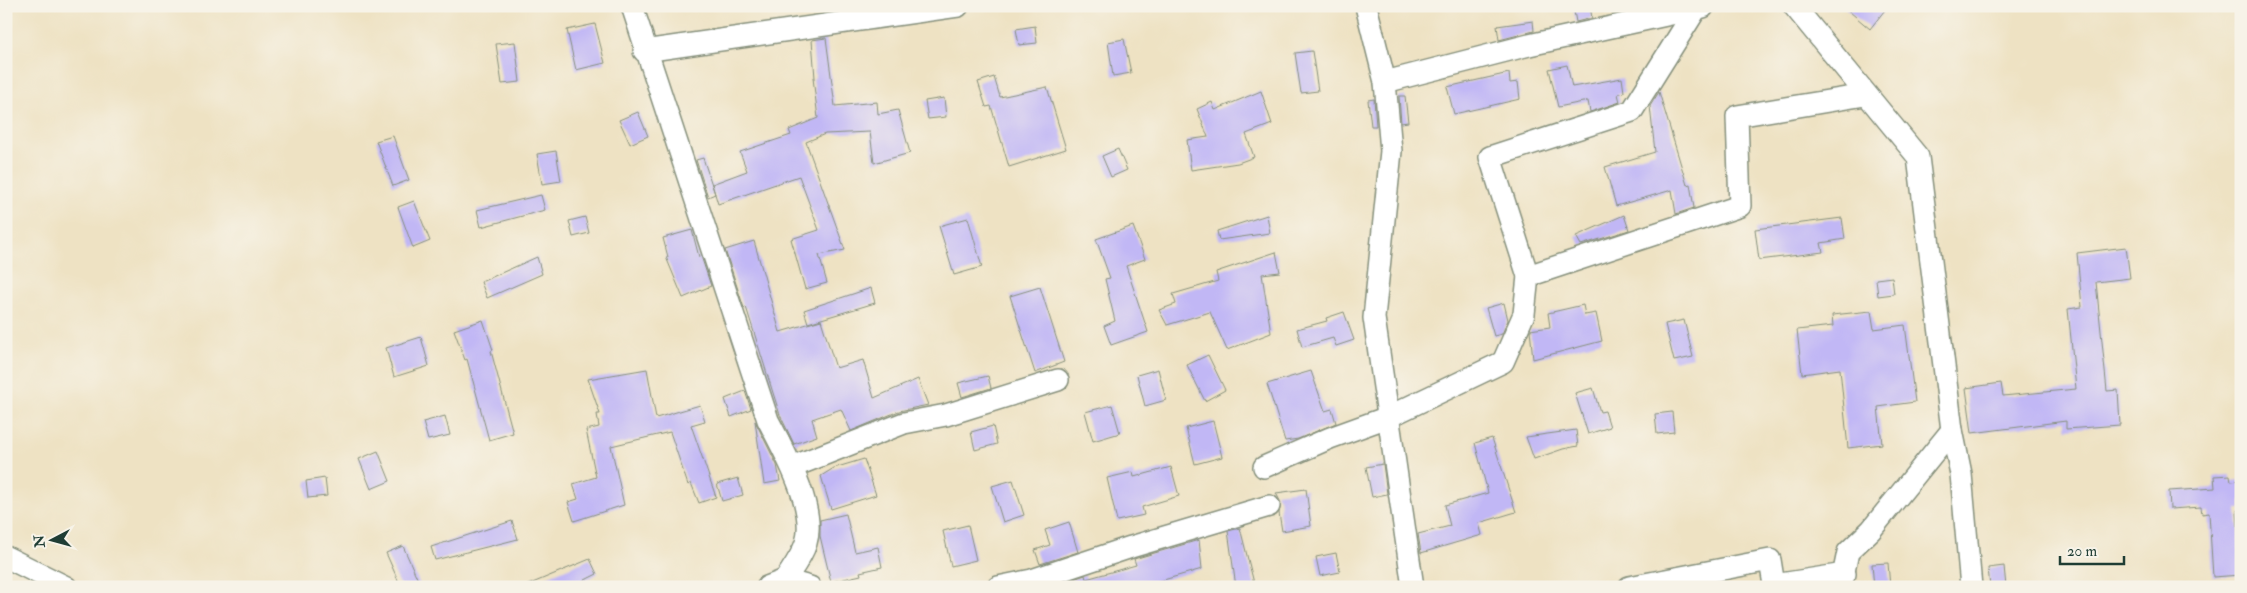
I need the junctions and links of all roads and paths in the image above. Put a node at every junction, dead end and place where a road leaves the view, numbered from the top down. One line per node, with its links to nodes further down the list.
1 (632, 6): 7 (street)
2 (958, 6): 6 (street)
3 (1366, 6): 8 (street)
4 (1794, 6): 9 (street)
5 (1701, 7): 8 (street); 10 (street)
6 (893, 10): 7 (street)
7 (644, 51): 14 (street)
8 (1385, 82): 12 (street)
9 (1865, 95): 10 (street); 13 (street)
10 (1528, 276): 12 (street)
11 (1058, 380): 14 (street)
12 (1388, 417): 15 (street); 23 (street)
13 (1952, 430): 18 (street); 25 (street)
14 (792, 467): 19 (street)
15 (1264, 467)
16 (1269, 506): 22 (street)
17 (6, 557): 20 (street)
18 (1843, 580): 24 (street)
19 (776, 584): 21 (street)
20 (66, 587)
21 (810, 587)
22 (998, 587)
23 (1413, 587)
24 (1629, 587)
25 (1971, 587)

